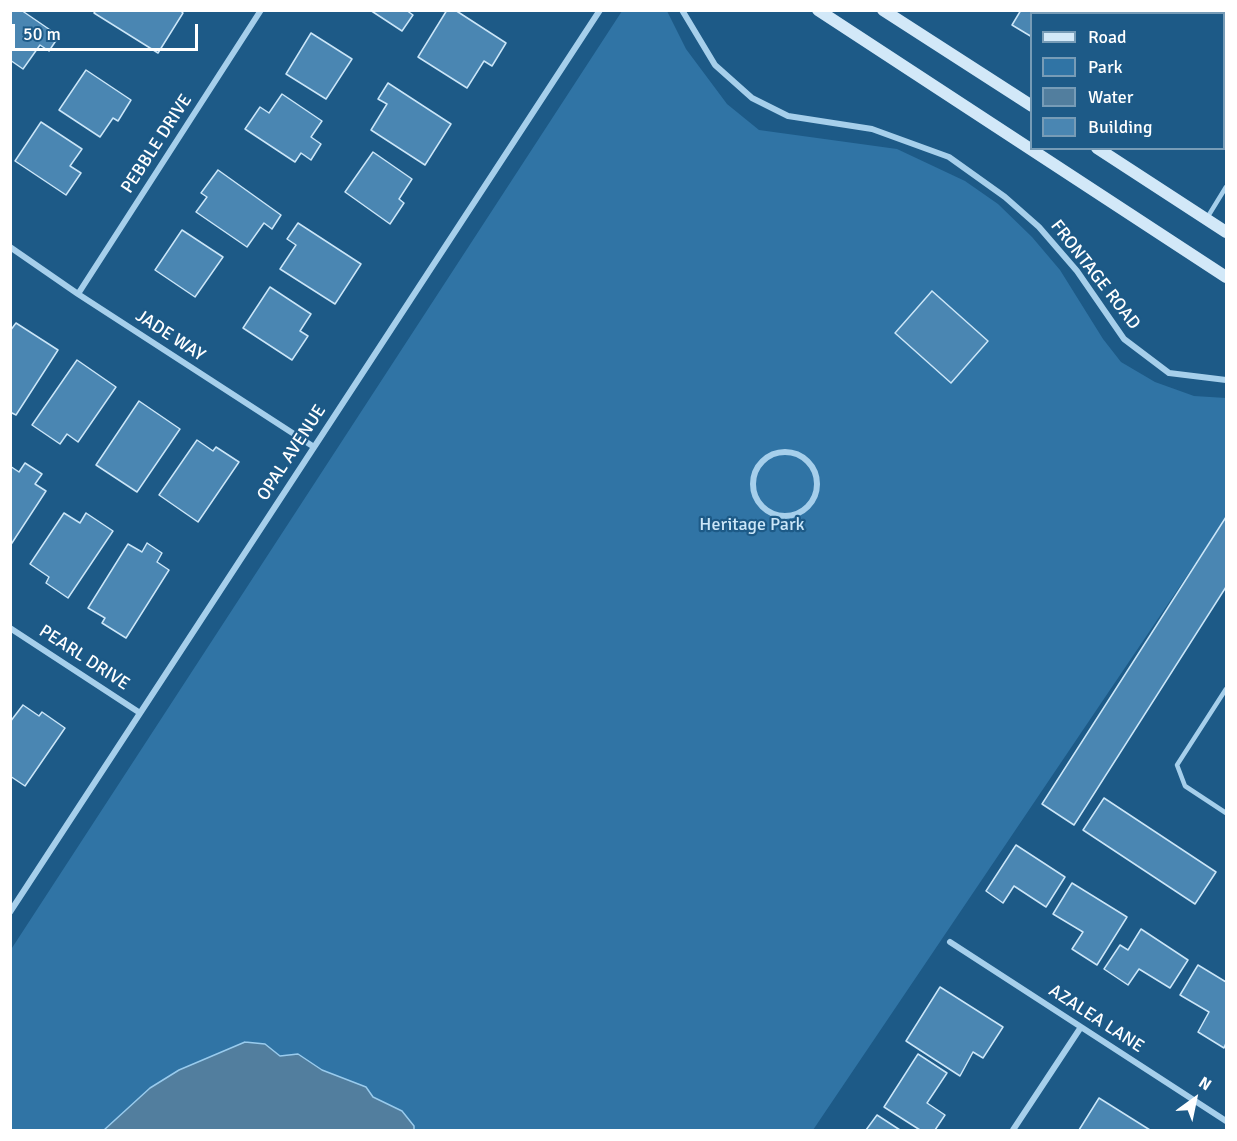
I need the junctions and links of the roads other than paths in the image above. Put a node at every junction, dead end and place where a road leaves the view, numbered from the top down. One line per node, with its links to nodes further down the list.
1 (261, 10): 15 (street, PEBBLE DRIVE)
2 (600, 10): 17 (street, OPAL AVENUE)
3 (682, 10): 16 (street, FRONTAGE ROAD)
4 (818, 10): 7 (main road)
5 (883, 10): 6 (main road)
6 (1030, 105)
7 (1030, 148)
8 (1032, 150): 14 (main road)
9 (1100, 150): 11 (main road)
10 (1227, 188): 11 (lane)
11 (1207, 219): 12 (main road)
12 (1227, 232)
13 (10, 247): 15 (street, JADE WAY)
14 (1227, 277)
15 (78, 294): 17 (street, JADE WAY)
16 (1227, 380)
17 (314, 447): 21 (street, OPAL AVENUE)
18 (808, 506): 18 (street)
19 (10, 628): 21 (street, PEARL DRIVE)
20 (1227, 689): 22 (lane)
21 (140, 713): 23 (street, OPAL AVENUE)
22 (1227, 813)
23 (10, 912)
24 (950, 942): 25 (street, AZALEA LANE)
25 (1081, 1027): 26 (street, AZALEA LANE); 27 (street)
26 (1227, 1121)
27 (1013, 1131)

